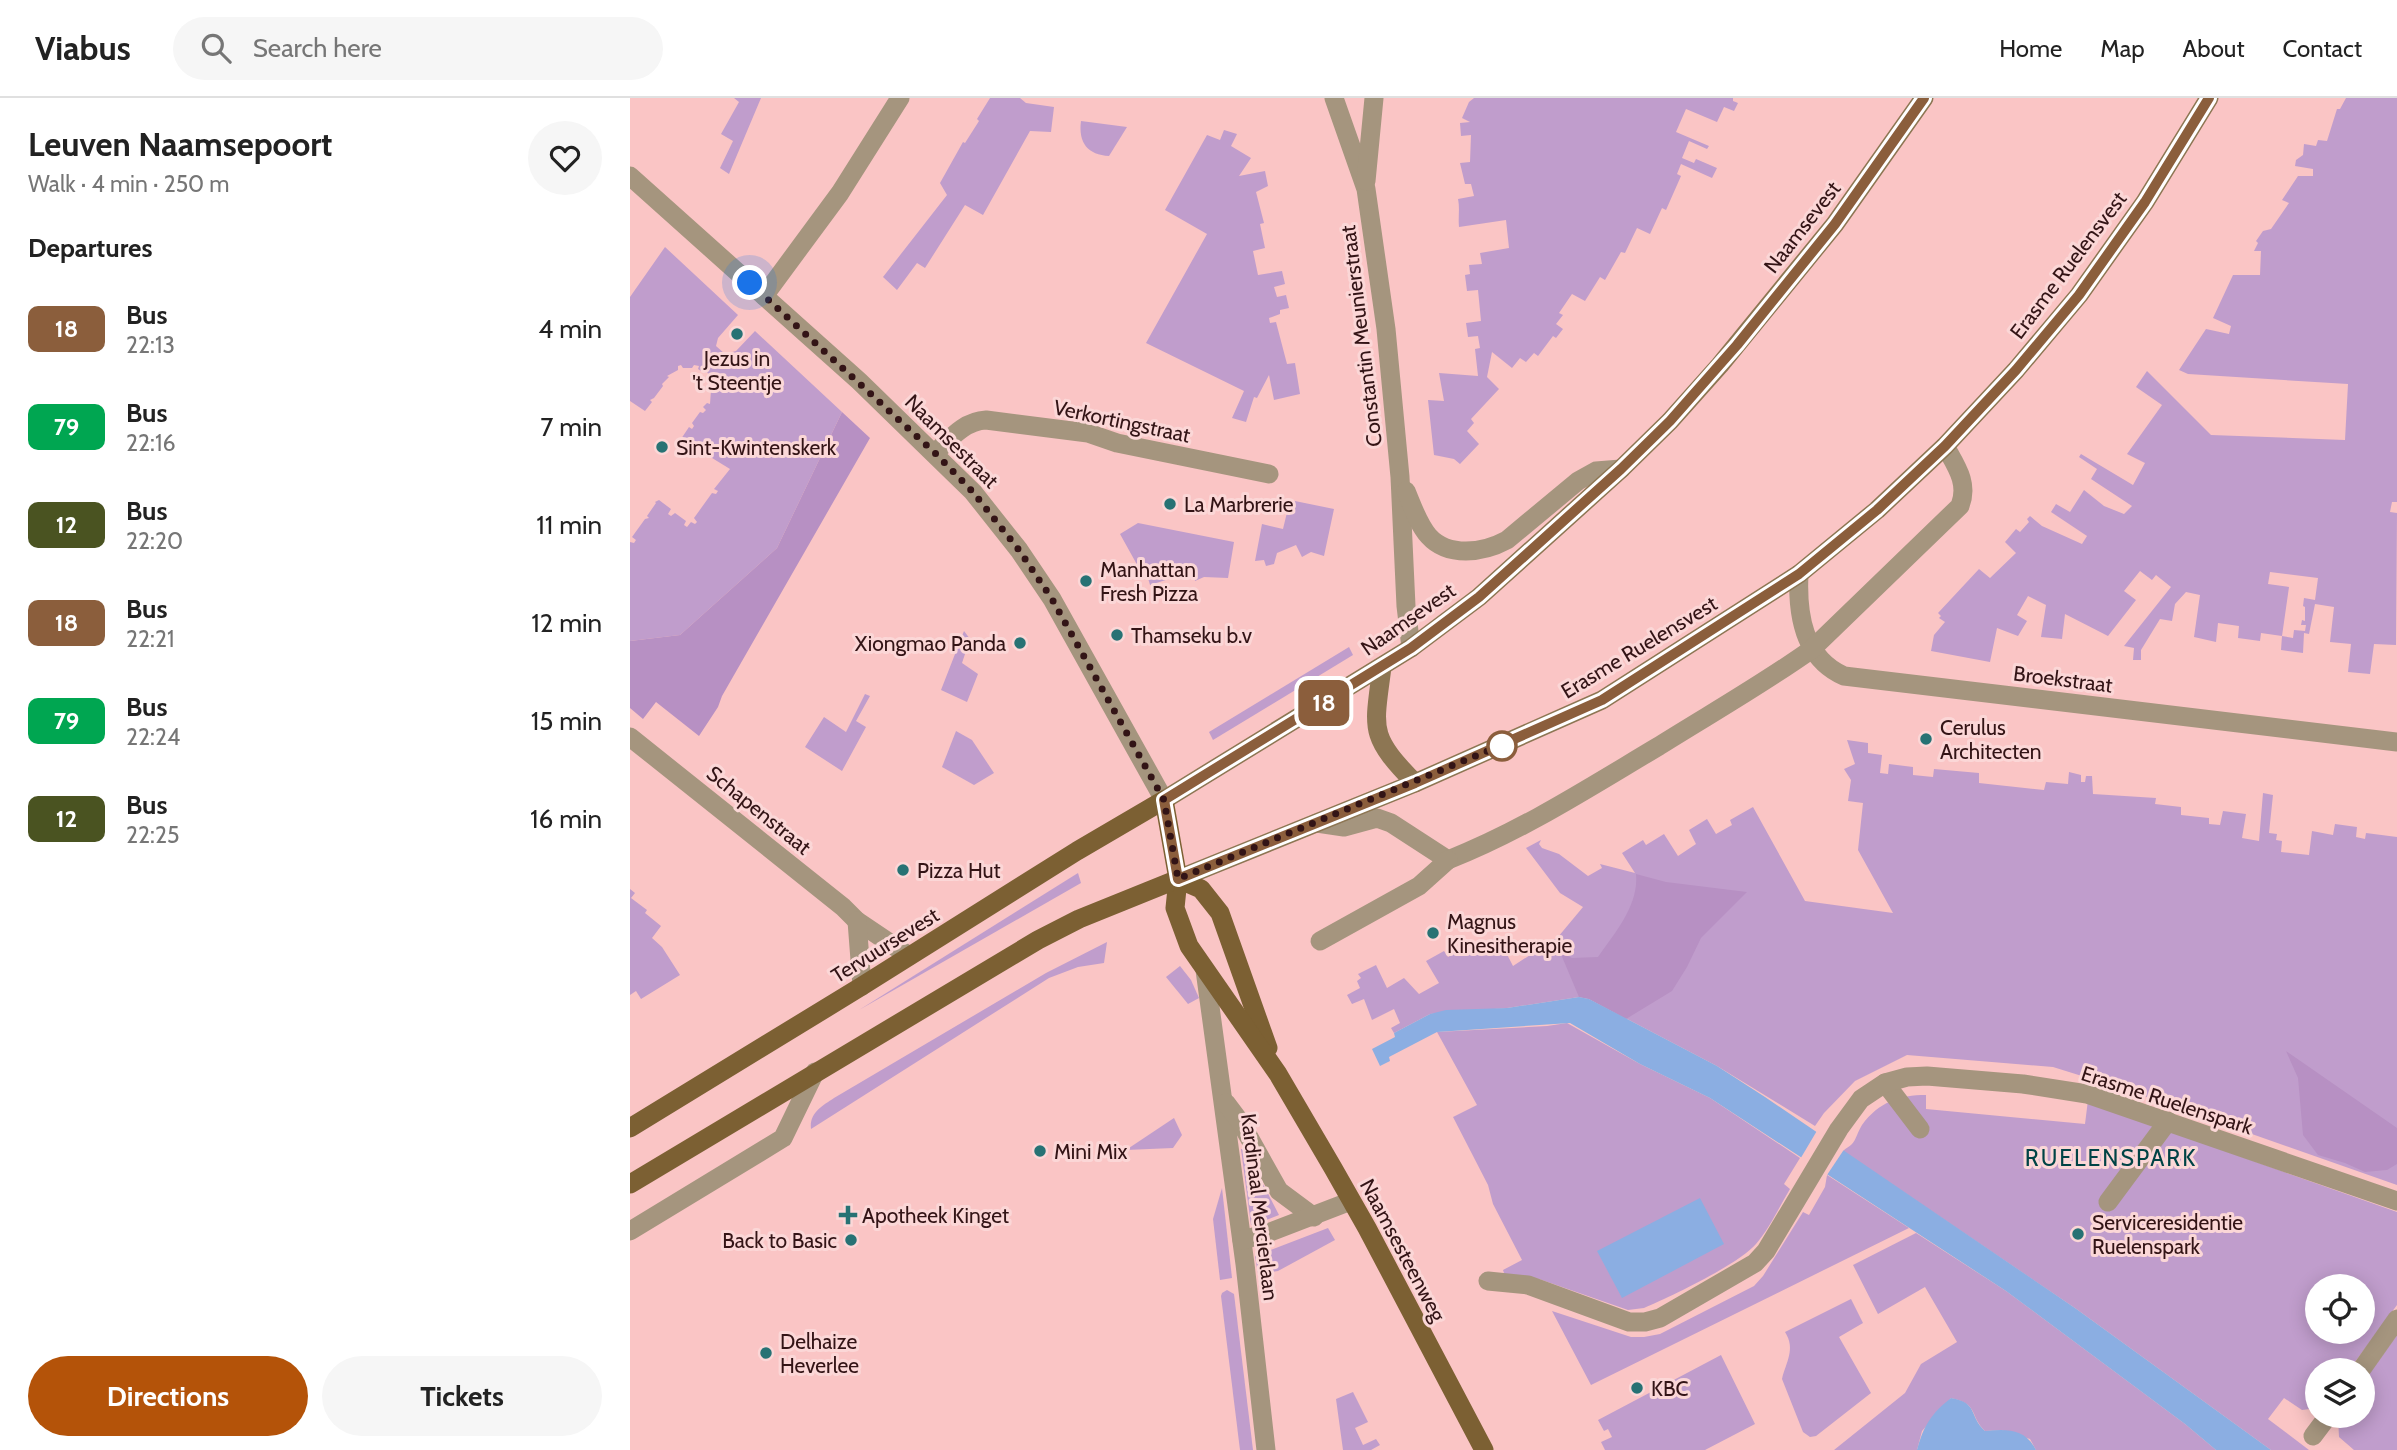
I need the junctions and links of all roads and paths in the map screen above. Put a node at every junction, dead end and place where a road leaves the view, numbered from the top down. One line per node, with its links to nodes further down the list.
1 (900, 98): 8 (street)
2 (1334, 98): 7 (street, Constantin Meunierstraat)
3 (1374, 98): 7 (street, Constantin Meunierstraat)
4 (1924, 98): 11 (main road, Naamsevest)
5 (2209, 98): 9 (main road, Erasme Ruelensvest)
6 (630, 176): 8 (street, Naamsestraat)
7 (1366, 189): 13 (street, Constantin Meunierstraat)
8 (764, 296): 10 (street, Naamsestraat)
9 (1945, 446): 14 (main road, Erasme Ruelensvest); 16 (street)
10 (935, 453): 12 (street, Verkortingstraat); 21 (street, Naamsestraat)
11 (1621, 469): 13 (street, Constantin Meunierstraat); 15 (main road, Naamsevest)
12 (1269, 474)
13 (1400, 477): 15 (street, Constantin Meunierstraat)
14 (1799, 574): 16 (street, Broekstraat); 20 (main road, Erasme Ruelensvest)
15 (1411, 648): 17 (main road, Naamsevest)
16 (1812, 649): 19 (street, Broekstraat); 23 (street)
17 (1382, 667): 20 (main road); 21 (main road, Naamsevest)
18 (630, 737): 25 (street, Schapenstraat)
19 (2397, 742)
20 (1415, 783): 22 (main road, Erasme Ruelensvest)
21 (1164, 800): 24 (main road); 27 (main road, Tervuursevest)
22 (1317, 823): 23 (street, Erasme Ruelensvest); 24 (main road, Erasme Ruelensvest)
23 (1448, 860): 26 (street)
24 (1178, 879): 28 (main road, Naamsesteenweg); 30 (main road); 31 (main road, Naamsesteenweg)
25 (857, 921): 27 (street, Schapenstraat); 29 (street)
26 (1320, 941)
27 (909, 956): 29 (main road, Tervuursevest)
28 (1205, 970): 31 (main road, Naamsesteenweg); 33 (street, Kardinaal Mercierlaan)
29 (862, 986): 35 (main road, Tervuursevest)
30 (815, 1072): 37 (main road); 42 (street)
31 (1278, 1074): 38 (main road, Naamsesteenweg)
32 (1885, 1083): 34 (street, Erasme Ruelenspark); 36 (street); 44 (street, Erasme Ruelenspark)
33 (1224, 1101): 41 (street); 43 (street, Kardinaal Mercierlaan)
34 (2168, 1121): 39 (street, Erasme Ruelenspark); 40 (street)
35 (630, 1128)
36 (1920, 1129)
37 (630, 1184)
38 (1351, 1201): 41 (street); 50 (main road, Naamsesteenweg)
39 (2397, 1201)
40 (2108, 1202)
41 (1314, 1217): 43 (street)
42 (630, 1231)
43 (1242, 1240): 49 (street, Kardinaal Mercierlaan)
44 (1488, 1281)
45 (2397, 1319): 46 (street)
46 (2369, 1358)
47 (2319, 1428): 48 (street)
48 (2313, 1436)
49 (1266, 1450)
50 (1484, 1450)

